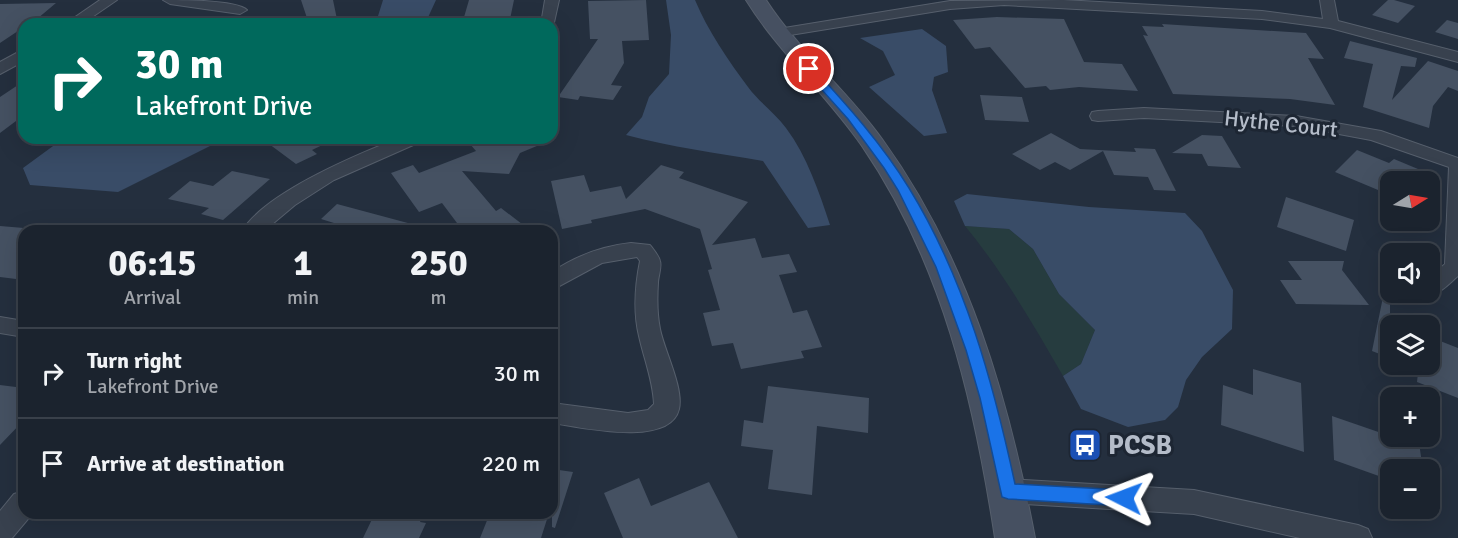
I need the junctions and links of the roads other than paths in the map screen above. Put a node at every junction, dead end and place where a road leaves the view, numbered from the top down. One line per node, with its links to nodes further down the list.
1 (110, 0): 8 (street)
2 (170, 0): 7 (street)
3 (552, 0): 9 (street)
4 (756, 0): 11 (street)
5 (1327, 0): 10 (street)
6 (1003, 1): 10 (street); 11 (street)
7 (240, 10)
8 (82, 18)
9 (549, 18)
10 (1331, 24): 12 (street)
11 (778, 33): 24 (street)
12 (1458, 57)
13 (18, 58): 14 (street)
14 (0, 69)
15 (1098, 116): 17 (street, Hythe Court)
16 (400, 144): 18 (street)
17 (1458, 164): 20 (street)
18 (259, 225)
19 (558, 278): 23 (street)
20 (1440, 280)
21 (0, 325): 22 (street)
22 (18, 328)
23 (558, 414)
24 (1008, 492): 27 (street); 28 (street)
25 (18, 510): 26 (street)
26 (0, 531)
27 (1015, 538)
28 (1358, 538)

